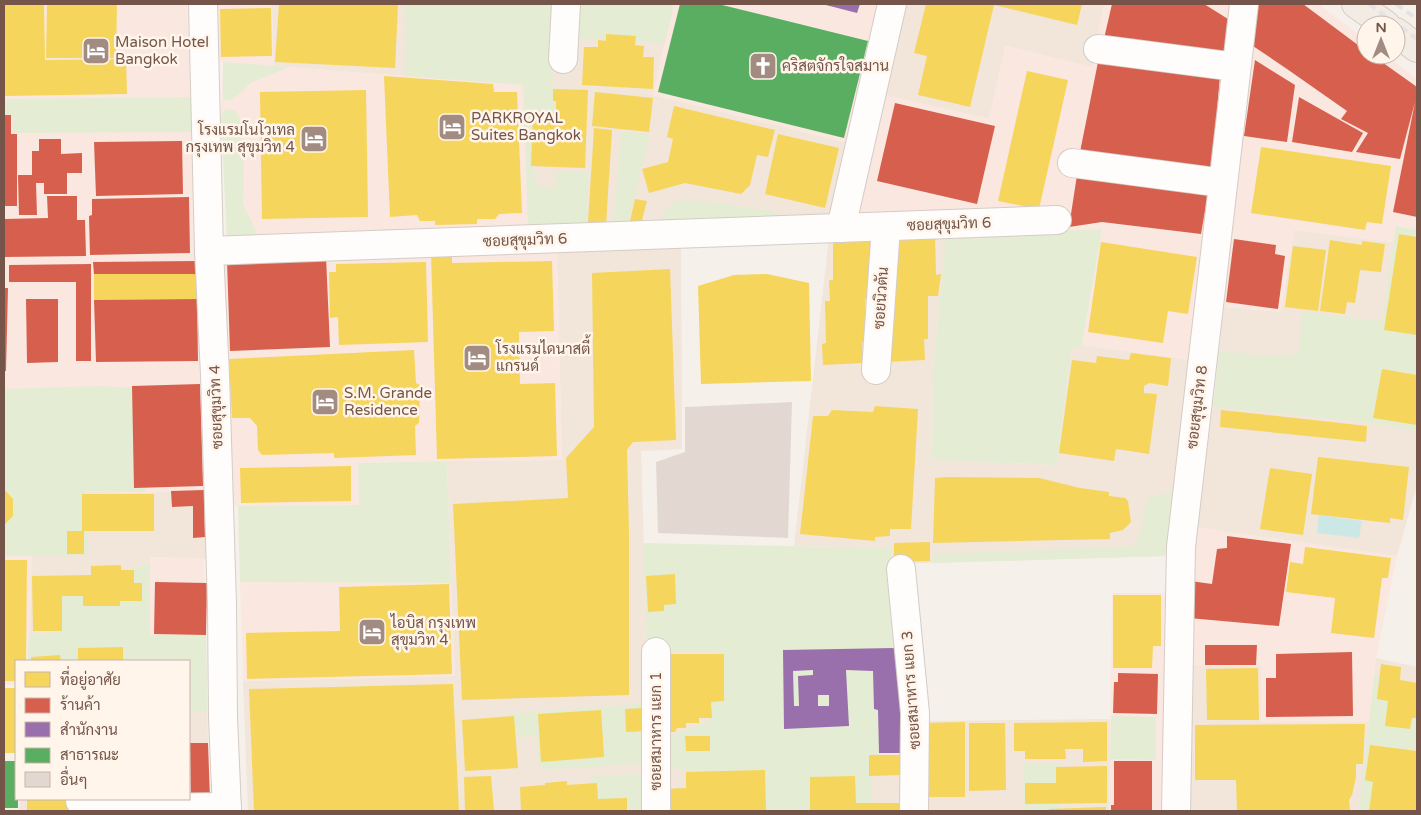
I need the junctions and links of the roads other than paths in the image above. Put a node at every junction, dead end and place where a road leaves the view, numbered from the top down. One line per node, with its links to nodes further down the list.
1 (203, 4): 17 (street, ซอยสุขุมวิท 4)
2 (566, 4): 10 (street)
3 (892, 4): 16 (street)
4 (1244, 4): 11 (street, ซอยสุขุมวิท 8)
5 (1356, 4): 6 (main road)
6 (1372, 15)
7 (1406, 40): 8 (main road)
8 (1417, 48)
9 (1098, 49): 11 (street)
10 (563, 59)
11 (1236, 68): 13 (street, ซอยสุขุมวิท 8)
12 (1072, 163): 13 (street)
13 (1223, 183): 25 (street, ซอยสุขุมวิท 8)
14 (1057, 220): 15 (street, ซอยสุขุมวิท 6)
15 (886, 227): 16 (street, ซอยสุขุมวิท 6); 18 (street, ซอยนิวตัน)
16 (841, 228): 17 (street, ซอยสุขุมวิท 6)
17 (209, 252): 22 (street, ซอยสุขุมวิท 4)
18 (876, 370)
19 (901, 569): 24 (street, ซอยสมาหาร แยก 3)
20 (656, 652): 23 (street, ซอยสมาหาร แยก 1)
21 (80, 800): 22 (street)
22 (227, 809)
23 (656, 811)
24 (914, 811)
25 (1176, 811)

